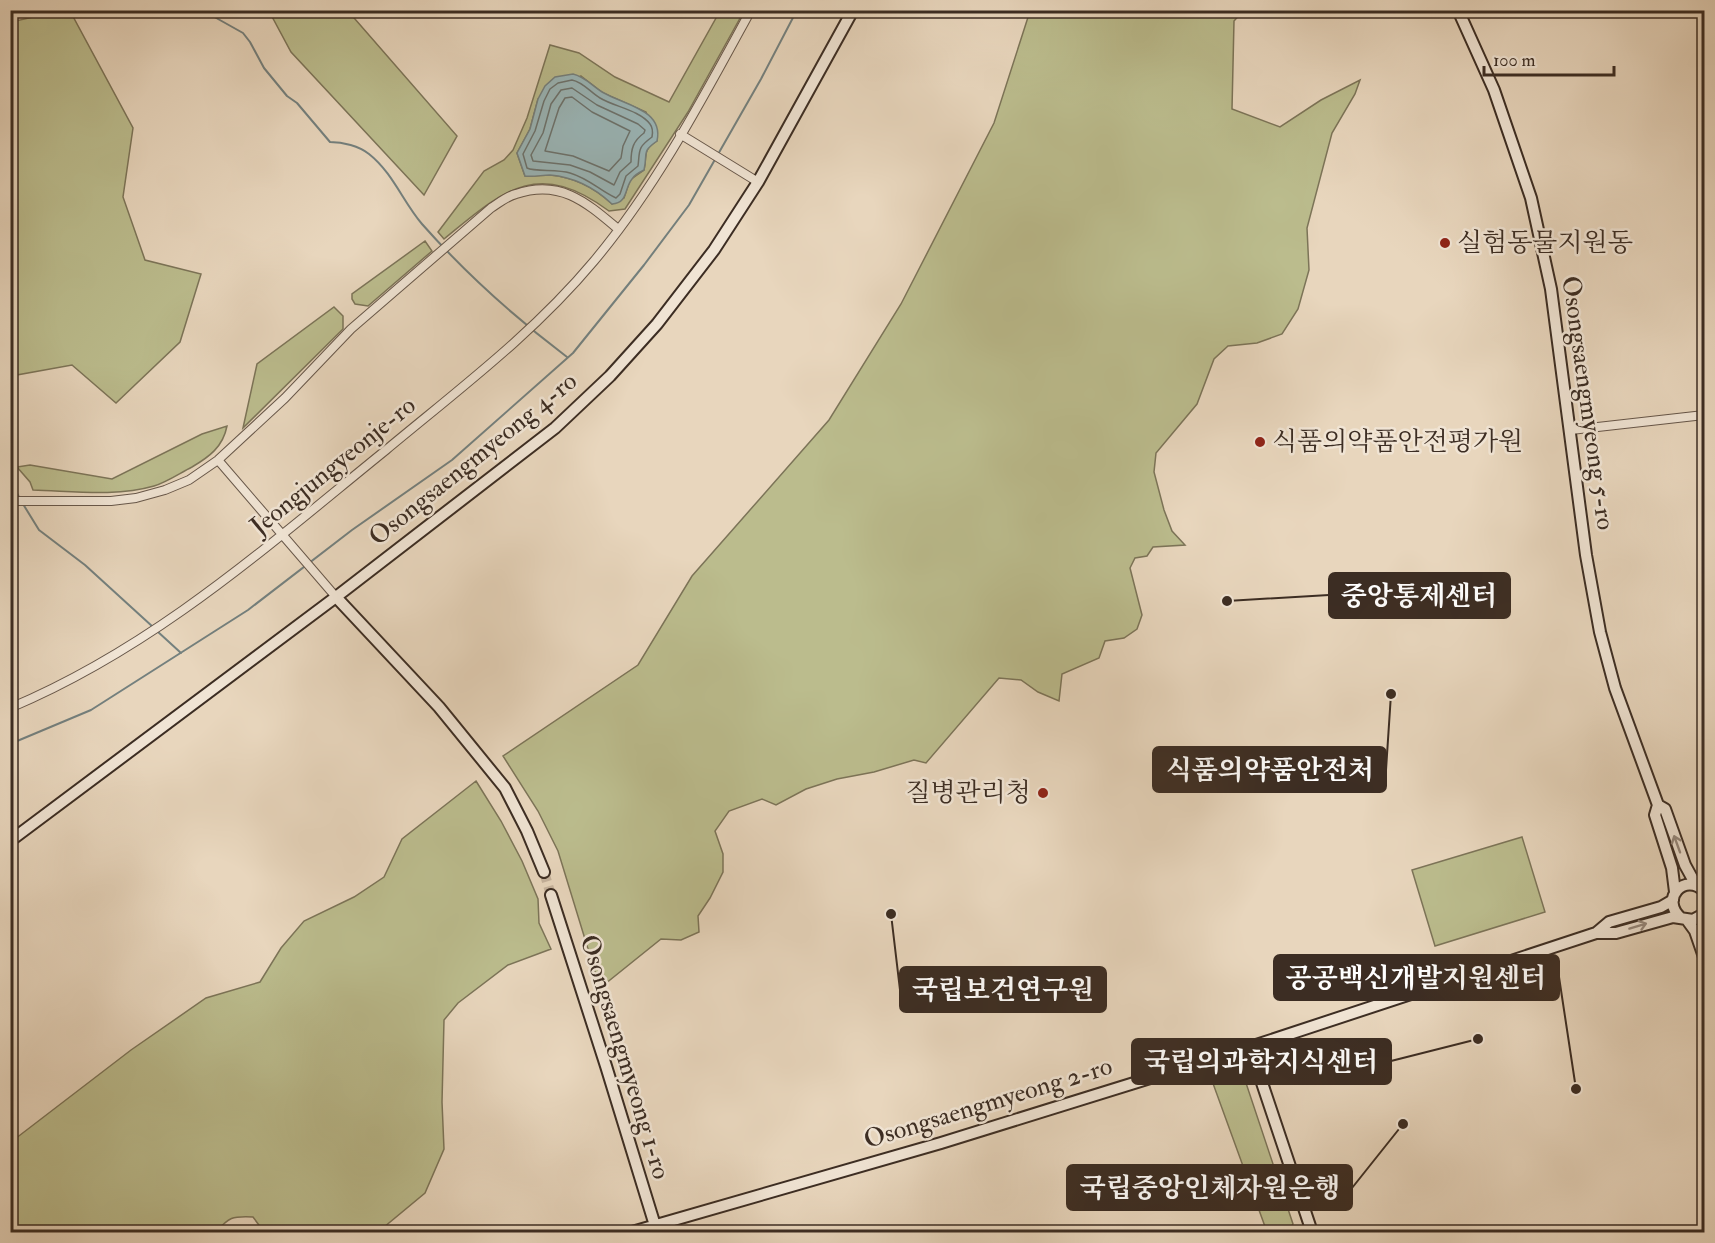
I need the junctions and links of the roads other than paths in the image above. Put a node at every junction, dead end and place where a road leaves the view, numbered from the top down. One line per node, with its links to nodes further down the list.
1 (751, 10): 4 (street)
2 (853, 10): 5 (street, Osongsaengmyeong 4-ro)
3 (1458, 10): 8 (street, Osongsaengmyeong 5-ro)
4 (683, 136): 5 (street); 6 (street)
5 (753, 179): 12 (street, Osongsaengmyeong 4-ro)
6 (618, 229): 9 (street); 11 (street, Jeongjungyeonje-ro)
7 (1704, 415): 8 (street)
8 (1571, 430): 14 (street, Osongsaengmyeong 5-ro)
9 (218, 460): 10 (street); 11 (street)
10 (10, 501)
11 (286, 538): 12 (street); 13 (street, Jeongjungyeonje-ro)
12 (336, 597): 15 (street, Osongsaengmyeong 4-ro); 16 (street)
13 (10, 708)
14 (1658, 805): 17 (street, Osongsaengmyeong 5-ro, one-way to 14); 19 (street, Osongsaengmyeong 5-ro)
15 (10, 841)
16 (544, 873)
17 (1702, 889): 19 (street, Osongsaengmyeong 2-ro)
18 (551, 895): 25 (street, Osongsaengmyeong 1-ro)
19 (1674, 896): 21 (street, Osongsaengmyeong 5-ro); 22 (street, Osongsaengmyeong 2-ro)
20 (1704, 916): 21 (street, Osongsaengmyeong 2-ro)
21 (1684, 919): 22 (street, Osongsaengmyeong 2-ro, one-way to 21); 23 (street)
22 (1596, 933): 24 (street, Osongsaengmyeong 2-ro)
23 (1704, 957)
24 (1250, 1047): 25 (street, Osongsaengmyeong 2-ro); 27 (street)
25 (656, 1229): 26 (street, Osongsaengmyeong 2-ro)
26 (632, 1233)
27 (1312, 1233)

